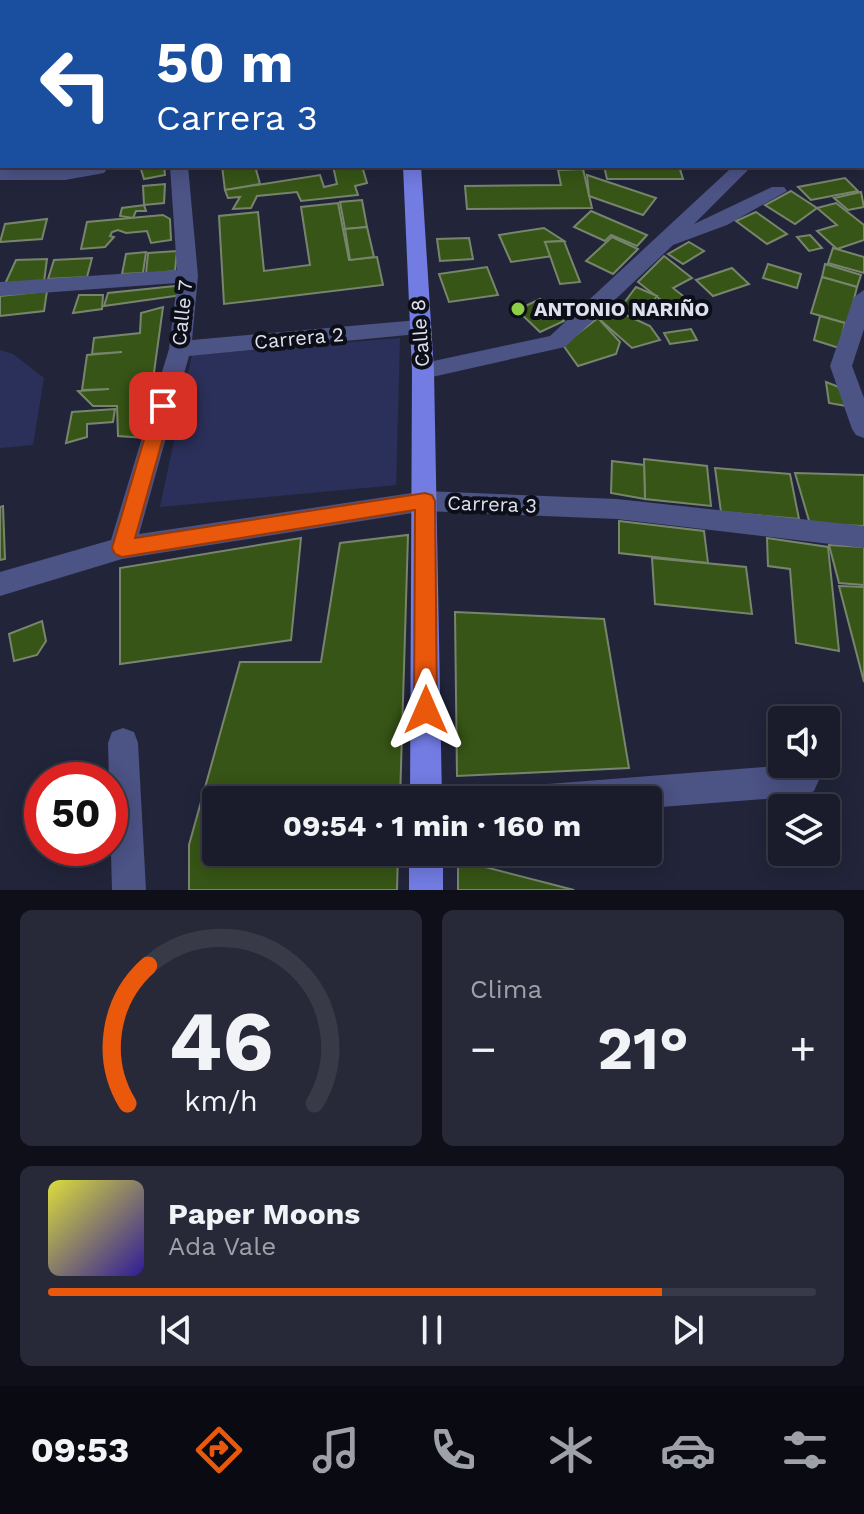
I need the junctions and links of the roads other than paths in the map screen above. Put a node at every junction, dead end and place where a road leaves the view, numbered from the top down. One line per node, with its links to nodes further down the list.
1 (179, 168): 8 (street, Calle 7)
2 (412, 168): 11 (main road, Calle 8)
3 (738, 168): 7 (street)
4 (98, 169): 5 (street)
5 (0, 175)
6 (778, 191): 7 (street)
7 (665, 243): 13 (street)
8 (188, 276): 9 (street); 12 (street, Calle 7)
9 (0, 289)
10 (864, 297): 14 (street)
11 (418, 327): 12 (street, Carrera 2); 13 (main road, Calle 8)
12 (180, 349): 17 (street, Calle 7)
13 (423, 371): 15 (main road, Calle 8)
14 (864, 429)
15 (425, 501): 16 (street, Carrera 3); 17 (street, Carrera 3); 21 (main road, Calle 8)
16 (864, 537)
17 (122, 548): 18 (street, Carrera 3)
18 (0, 584)
19 (123, 743): 24 (street)
20 (803, 780): 22 (street)
21 (426, 786)
22 (662, 791)
23 (426, 866): 25 (main road)
24 (129, 890)
25 (426, 890)

